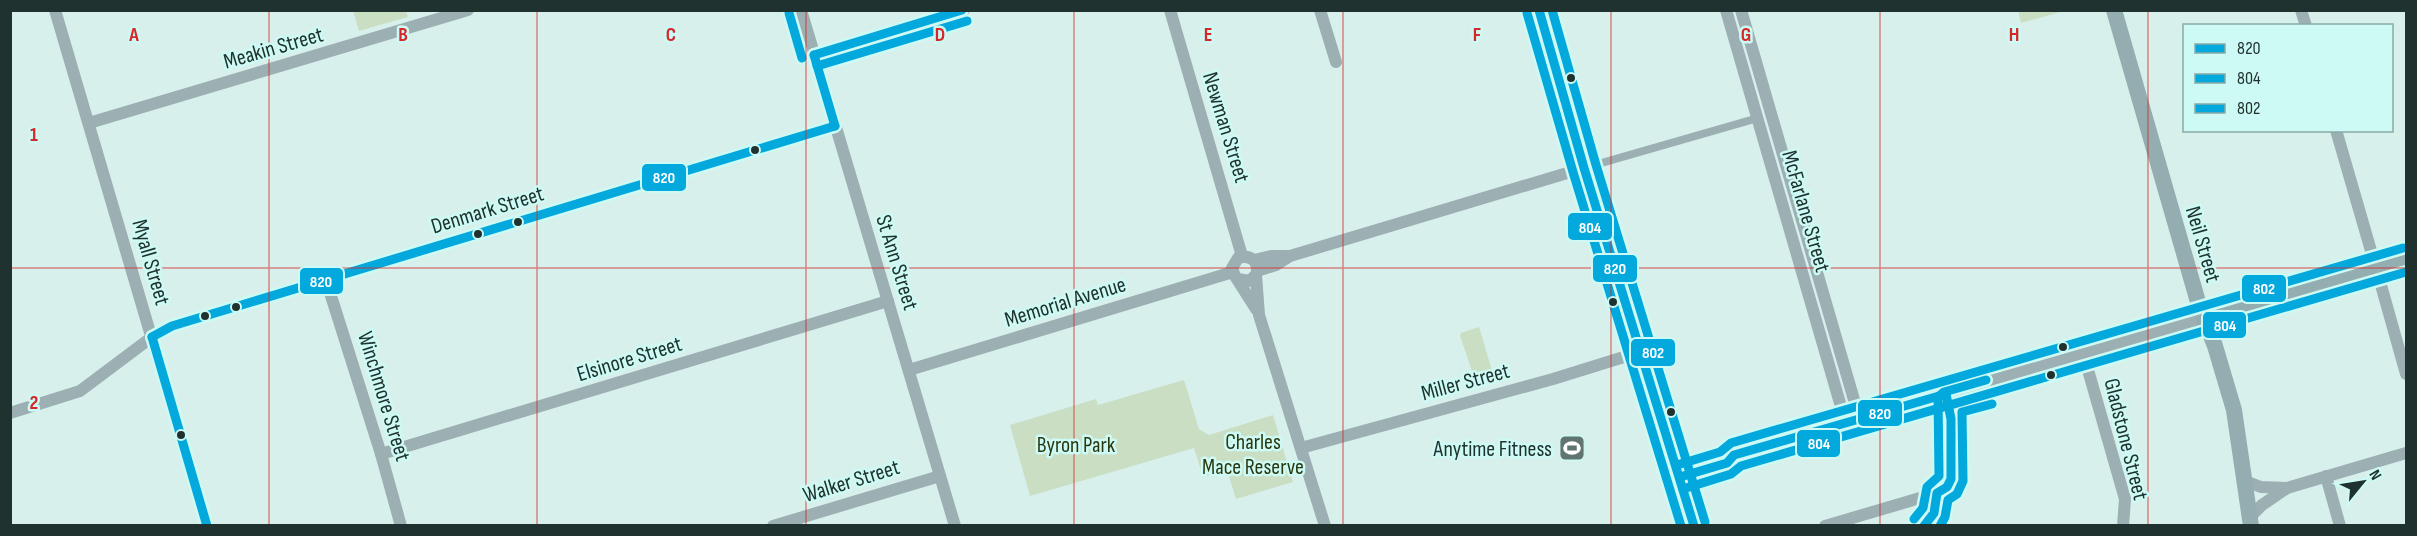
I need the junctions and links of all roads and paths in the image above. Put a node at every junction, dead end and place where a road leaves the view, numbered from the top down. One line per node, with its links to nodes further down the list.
1 (55, 10): 14 (street, Myall Street)
2 (468, 10): 14 (street, Meakin Street)
3 (801, 10): 11 (street, St Ann Street)
4 (964, 10): 11 (street)
5 (1170, 10): 19 (street, Newman Street)
6 (1320, 10): 12 (street)
7 (1539, 10): 17 (street)
8 (1726, 10): 13 (street, McFarlane Street)
9 (1741, 10): 34 (street, McFarlane Street)
10 (2114, 10): 26 (main road, Neil Street)
11 (814, 56): 15 (street, St Ann Street)
12 (1336, 62)
13 (1758, 118): 17 (street); 35 (street, McFarlane Street)
14 (89, 123): 27 (street, Myall Street)
15 (835, 126): 23 (street, Denmark Street); 24 (street, St Ann Street)
16 (2337, 132): 21 (street)
17 (1584, 168): 19 (street); 28 (street)
18 (2406, 260): 21 (main road)
19 (1252, 266): 22 (street, Memorial Avenue); 22 (street); 25 (street, Newman Street)
20 (2406, 268): 21 (main road)
21 (2377, 273): 26 (main road); 31 (street)
22 (1235, 276): 25 (street, Newman Street); 30 (street, Memorial Avenue)
23 (326, 280): 27 (street, Denmark Street); 38 (street, Winchmore Street)
24 (888, 301): 30 (street, St Ann Street); 38 (street, Elsinore Street)
25 (1260, 315): 36 (street, Newman Street)
26 (2206, 322): 29 (street); 32 (street); 43 (main road, Neil Street)
27 (152, 337): 33 (street, Denmark Street); 46 (street, Myall Street)
28 (1640, 352): 36 (street, Miller Street); 42 (street)
29 (2086, 363): 32 (street); 53 (street, Gladstone Street)
30 (909, 370): 40 (street, St Ann Street)
31 (2406, 374)
32 (1947, 398): 34 (street); 39 (street); 52 (street)
33 (10, 413)
34 (1859, 417): 35 (street)
35 (1840, 423): 39 (street)
36 (1301, 448): 50 (street, Newman Street)
37 (2406, 453): 41 (street)
38 (381, 454): 47 (street, Winchmore Street)
39 (1727, 463): 42 (street)
40 (940, 476): 48 (street, Walker Street); 49 (street, St Ann Street)
41 (2326, 476): 44 (street); 54 (street)
42 (1680, 477): 51 (street)
43 (2245, 481): 44 (street); 45 (main road, Neil Street)
44 (2287, 488): 45 (street)
45 (2250, 521)
46 (207, 525)
47 (401, 525)
48 (773, 525)
49 (955, 525)
50 (1325, 525)
51 (1694, 525)
52 (1824, 525)
53 (2123, 525)
54 (2340, 525)

